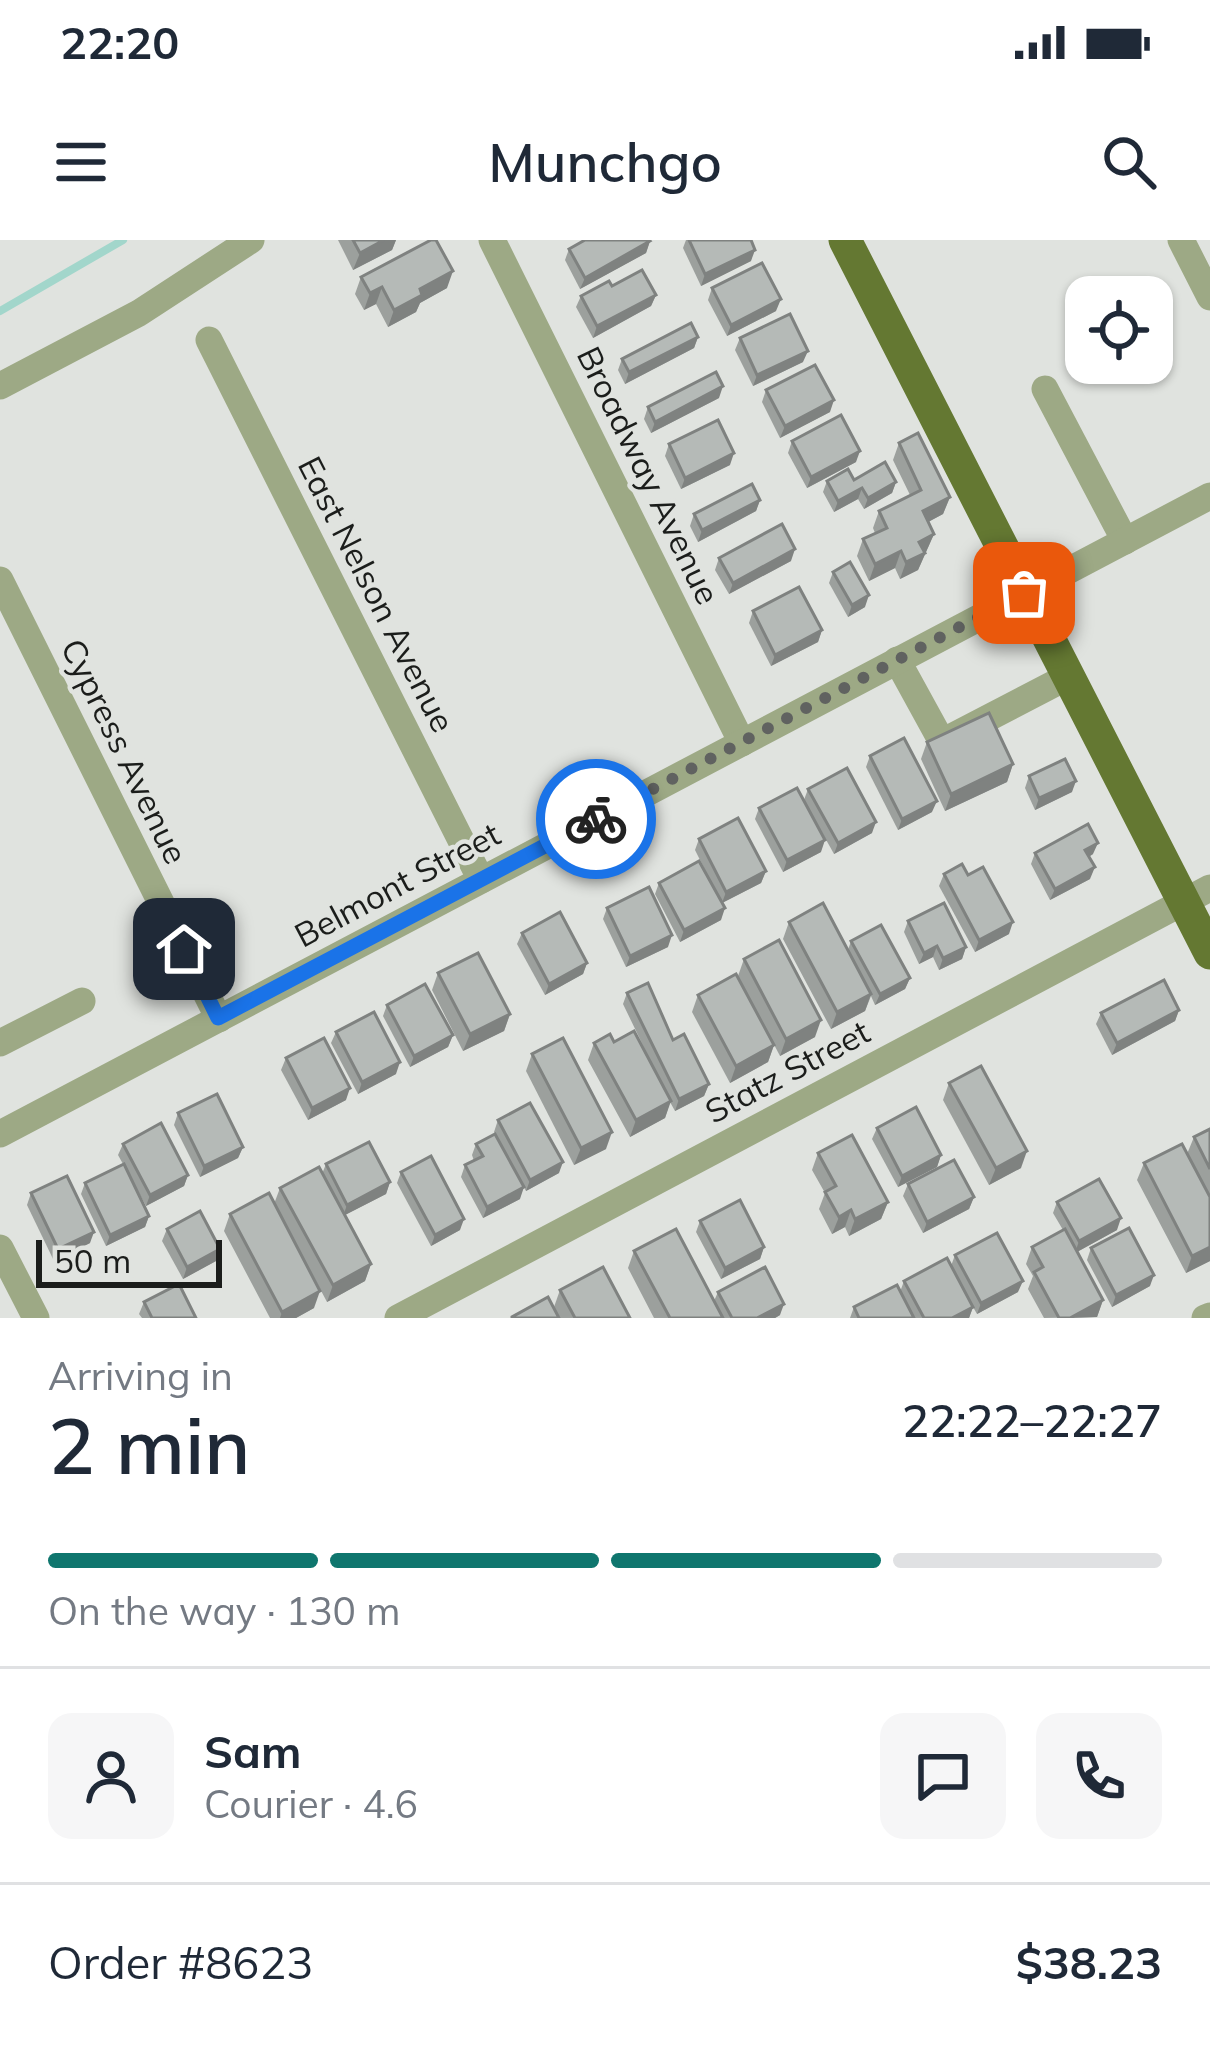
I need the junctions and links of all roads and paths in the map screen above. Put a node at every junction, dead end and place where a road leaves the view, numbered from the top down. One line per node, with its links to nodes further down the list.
1 (251, 240): 7 (street)
2 (492, 240): 15 (street, Broadway Avenue)
3 (845, 240): 12 (main road)
4 (1181, 240): 5 (street)
5 (1210, 298)
6 (209, 340): 16 (street, East Nelson Avenue)
7 (0, 386)
8 (1046, 388): 10 (street)
9 (1210, 496): 10 (street, Belmont Street)
10 (1125, 541): 12 (street, Belmont Street)
11 (0, 580): 20 (street, Cypress Avenue)
12 (1024, 593): 13 (street, Belmont Street); 14 (main road)
13 (897, 660): 14 (street); 15 (street, Belmont Street)
14 (1067, 677): 17 (main road)
15 (742, 742): 16 (street, Belmont Street)
16 (481, 880): 20 (street, Belmont Street)
17 (1197, 895): 18 (main road); 25 (street, Statz Street)
18 (1210, 953)
19 (82, 1001): 21 (street)
20 (218, 1018): 22 (street, Belmont Street)
21 (0, 1043)
22 (0, 1134)
23 (0, 1248): 24 (street)
24 (36, 1318)
25 (398, 1318)

